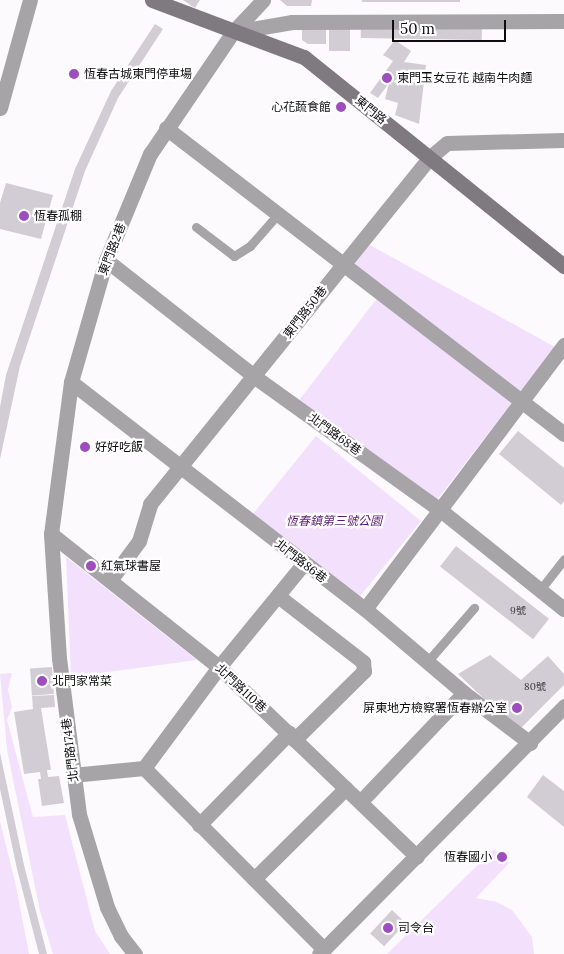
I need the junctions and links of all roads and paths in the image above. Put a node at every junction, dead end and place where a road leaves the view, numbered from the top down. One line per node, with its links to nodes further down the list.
1 (30, 0): 6 (street)
2 (152, 0): 5 (main road, 東門路)
3 (263, 0): 5 (street, 東門路2巷)
4 (564, 21): 5 (street)
5 (233, 32): 7 (street, 東門路2巷); 9 (main road, 東門路)
6 (0, 108)
7 (166, 128): 10 (street); 12 (street, 東門路2巷)
8 (564, 140): 9 (street, 東門路50巷)
9 (429, 158): 13 (street, 東門路50巷); 14 (main road, 東門路)
10 (278, 214): 11 (lane); 13 (street)
11 (196, 227)
12 (106, 260): 16 (street, 北門路68巷); 17 (street, 東門路2巷)
13 (343, 264): 16 (street, 東門路50巷); 18 (street)
14 (564, 266)
15 (564, 345): 18 (street)
16 (255, 377): 20 (street, 東門路50巷); 21 (street, 北門路68巷)
17 (71, 382): 20 (street, 北門路86巷); 22 (street, 東門路2巷)
18 (524, 400): 19 (street); 21 (street)
19 (564, 434)
20 (181, 467): 24 (street, 北門路86巷); 25 (street, 東門路50巷)
21 (439, 509): 26 (street, 北門路68巷); 29 (street)
22 (51, 534): 25 (street, 北門路110巷); 38 (street, 北門路174巷)
23 (564, 559): 26 (lane)
24 (304, 564): 27 (street); 29 (street, 北門路86巷)
25 (110, 579): 32 (street, 北門路110巷)
26 (540, 590): 30 (street, 北門路68巷)
27 (278, 596): 32 (street); 35 (street)
28 (474, 608): 31 (lane)
29 (365, 609): 31 (street, 北門路86巷)
30 (564, 609)
31 (427, 662): 33 (street, 北門路86巷)
32 (219, 668): 35 (street, 北門路110巷); 37 (street)
33 (464, 693): 36 (street, 北門路86巷); 40 (street)
34 (564, 706): 36 (street)
35 (292, 737): 39 (street, 北門路110巷); 41 (street)
36 (530, 743): 42 (street)
37 (144, 768): 38 (street); 41 (street)
38 (72, 775): 45 (street, 北門路174巷)
39 (346, 788): 40 (street, 北門路110巷); 43 (street)
40 (361, 801): 42 (street, 北門路110巷)
41 (200, 825): 43 (street)
42 (417, 857): 44 (street)
43 (254, 879): 44 (street)
44 (322, 952)
45 (135, 954)

